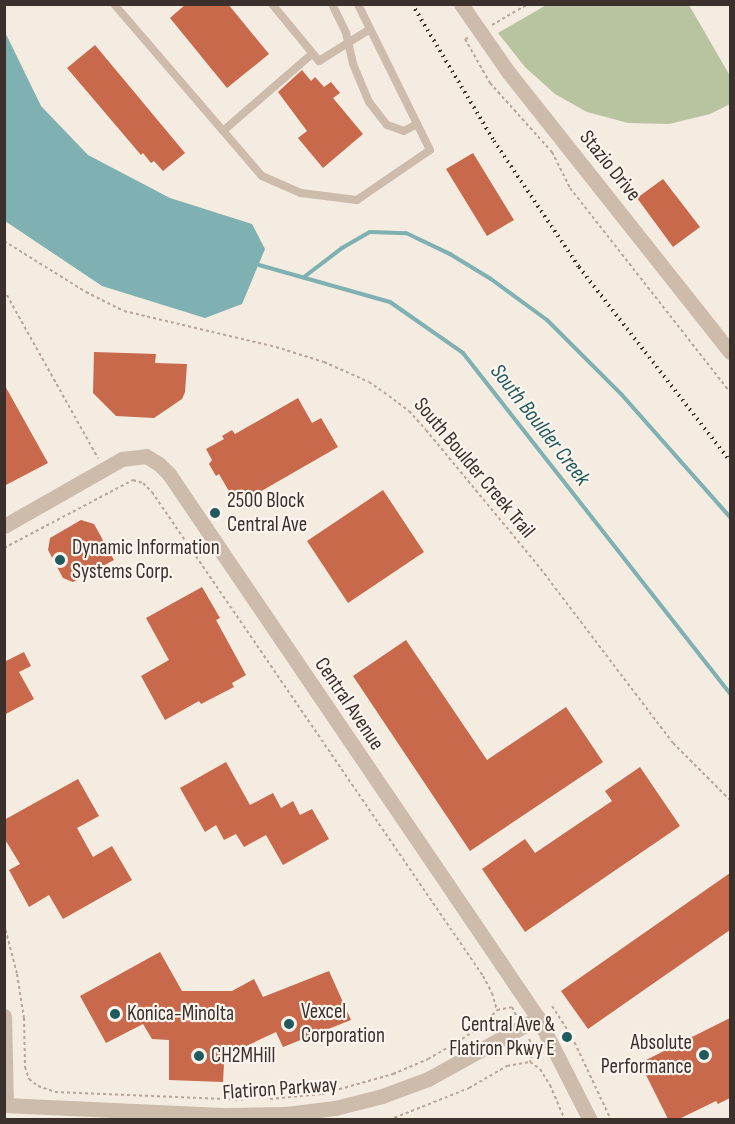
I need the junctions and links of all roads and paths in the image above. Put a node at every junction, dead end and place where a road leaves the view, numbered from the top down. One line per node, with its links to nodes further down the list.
1 (114, 4): 12 (lane)
2 (272, 4): 10 (lane)
3 (332, 4): 9 (lane)
4 (358, 4): 7 (lane)
5 (460, 4): 8 (street, Stazio Drive)
6 (528, 4): 8 (path)
7 (370, 29): 9 (lane); 11 (lane)
8 (478, 33): 15 (street, Stazio Drive); 16 (path)
9 (348, 43): 10 (lane); 11 (lane)
10 (312, 54): 12 (lane)
11 (417, 124): 12 (lane)
12 (223, 132)
13 (4, 241): 20 (path, South Boulder Creek Trail)
14 (4, 290): 17 (path)
15 (730, 352)
16 (730, 392)
17 (104, 468): 18 (street, Central Avenue); 25 (street, Central Avenue)
18 (4, 526)
19 (4, 548): 23 (path)
20 (730, 800)
21 (4, 924): 28 (path)
22 (552, 1006): 35 (path)
23 (497, 1010): 26 (path); 29 (path)
24 (4, 1016): 30 (street)
25 (538, 1018): 26 (street, Flatiron Parkway); 34 (street, Central Avenue)
26 (523, 1027): 27 (path); 31 (street, Flatiron Parkway)
27 (530, 1062): 32 (path); 33 (path)
28 (246, 1100)
29 (263, 1100)
30 (5, 1105): 31 (street, Flatiron Parkway)
31 (148, 1115)
32 (389, 1119)
33 (565, 1119)
34 (590, 1119)
35 (611, 1119)

